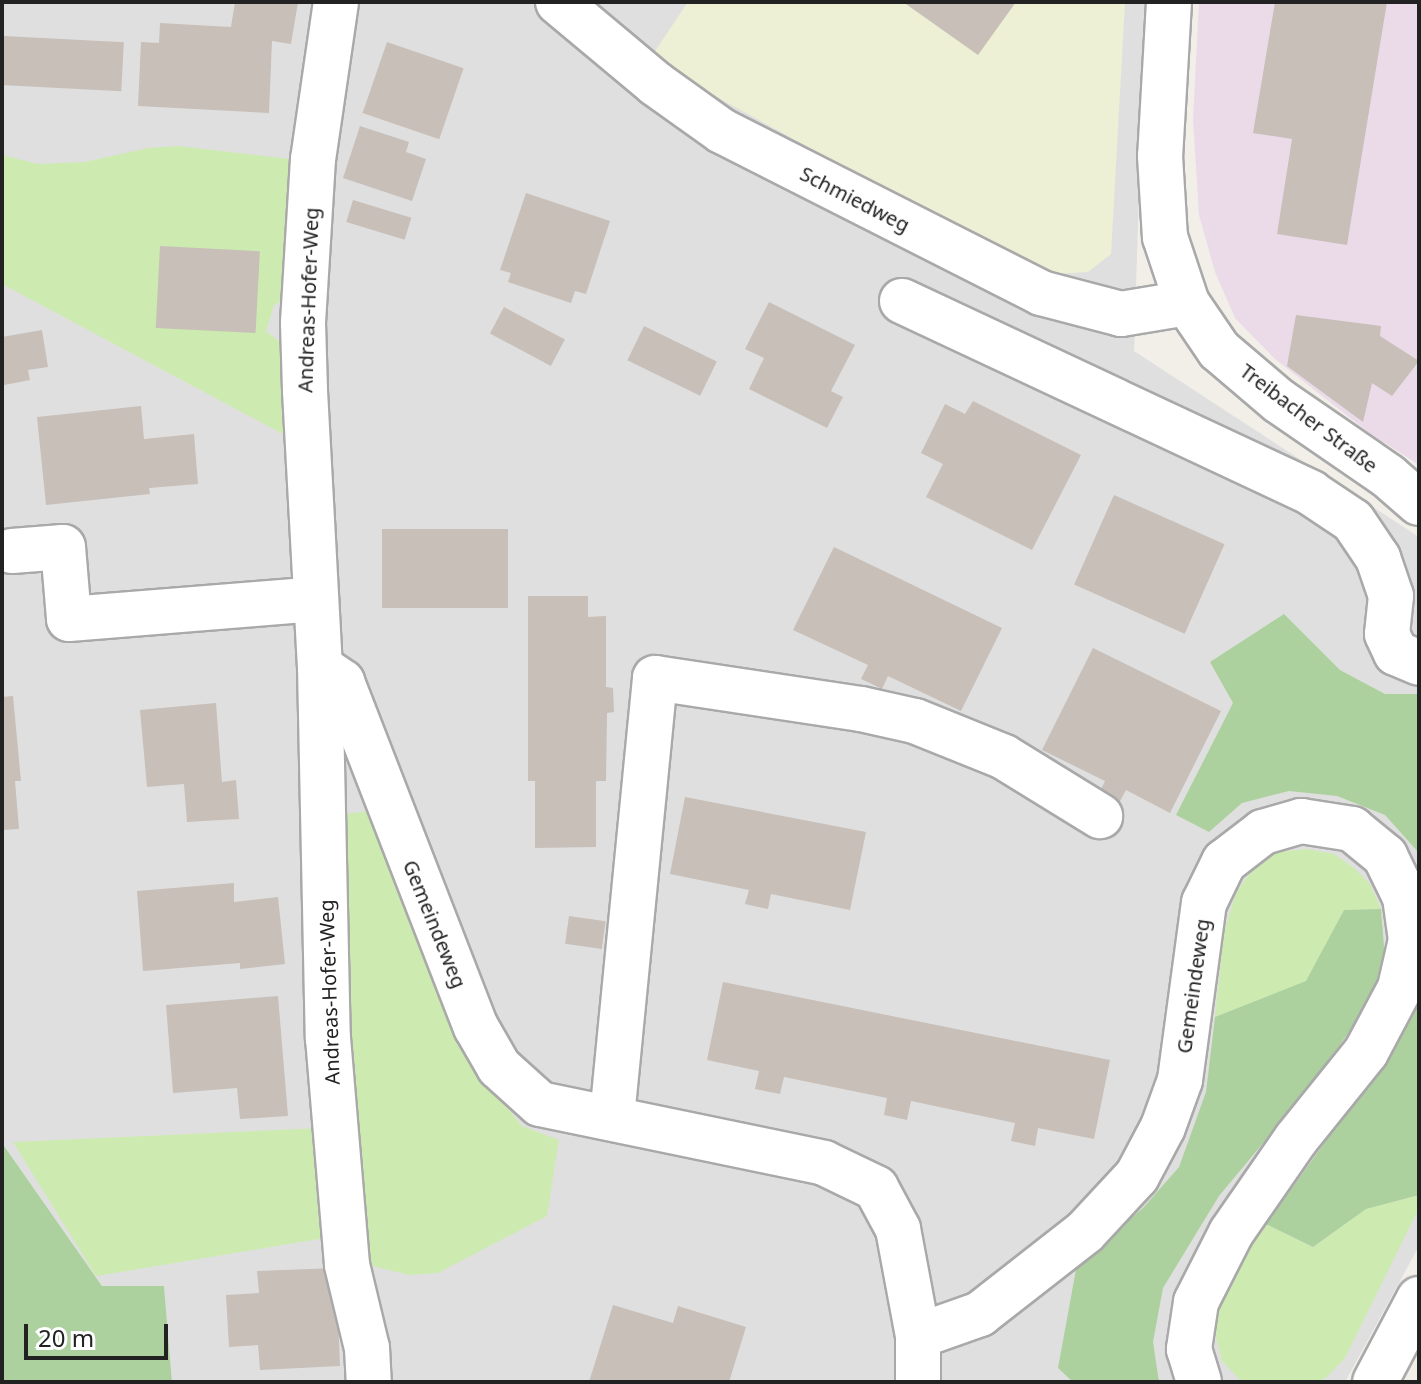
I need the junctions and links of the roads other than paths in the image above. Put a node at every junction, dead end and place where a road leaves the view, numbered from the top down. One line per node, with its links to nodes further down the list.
1 (336, 2): 8 (street, Andreas-Hofer-Weg)
2 (558, 2): 5 (street, Schmiedweg)
3 (1169, 2): 5 (street, Treibacher Straße)
4 (902, 301): 9 (street)
5 (1187, 303): 6 (street, Treibacher Straße)
6 (1419, 503)
7 (12, 551): 8 (street)
8 (316, 599): 10 (street, Andreas-Hofer-Weg)
9 (1419, 663)
10 (320, 667): 12 (street, Gemeindeweg); 15 (street, Andreas-Hofer-Weg)
11 (1100, 816): 12 (street)
12 (612, 1117): 14 (street, Gemeindeweg)
13 (1419, 1299): 18 (street)
14 (918, 1336): 16 (street, Gemeindeweg); 17 (street, Gemeindeweg)
15 (369, 1382)
16 (918, 1382)
17 (1199, 1382)
18 (1375, 1382)

